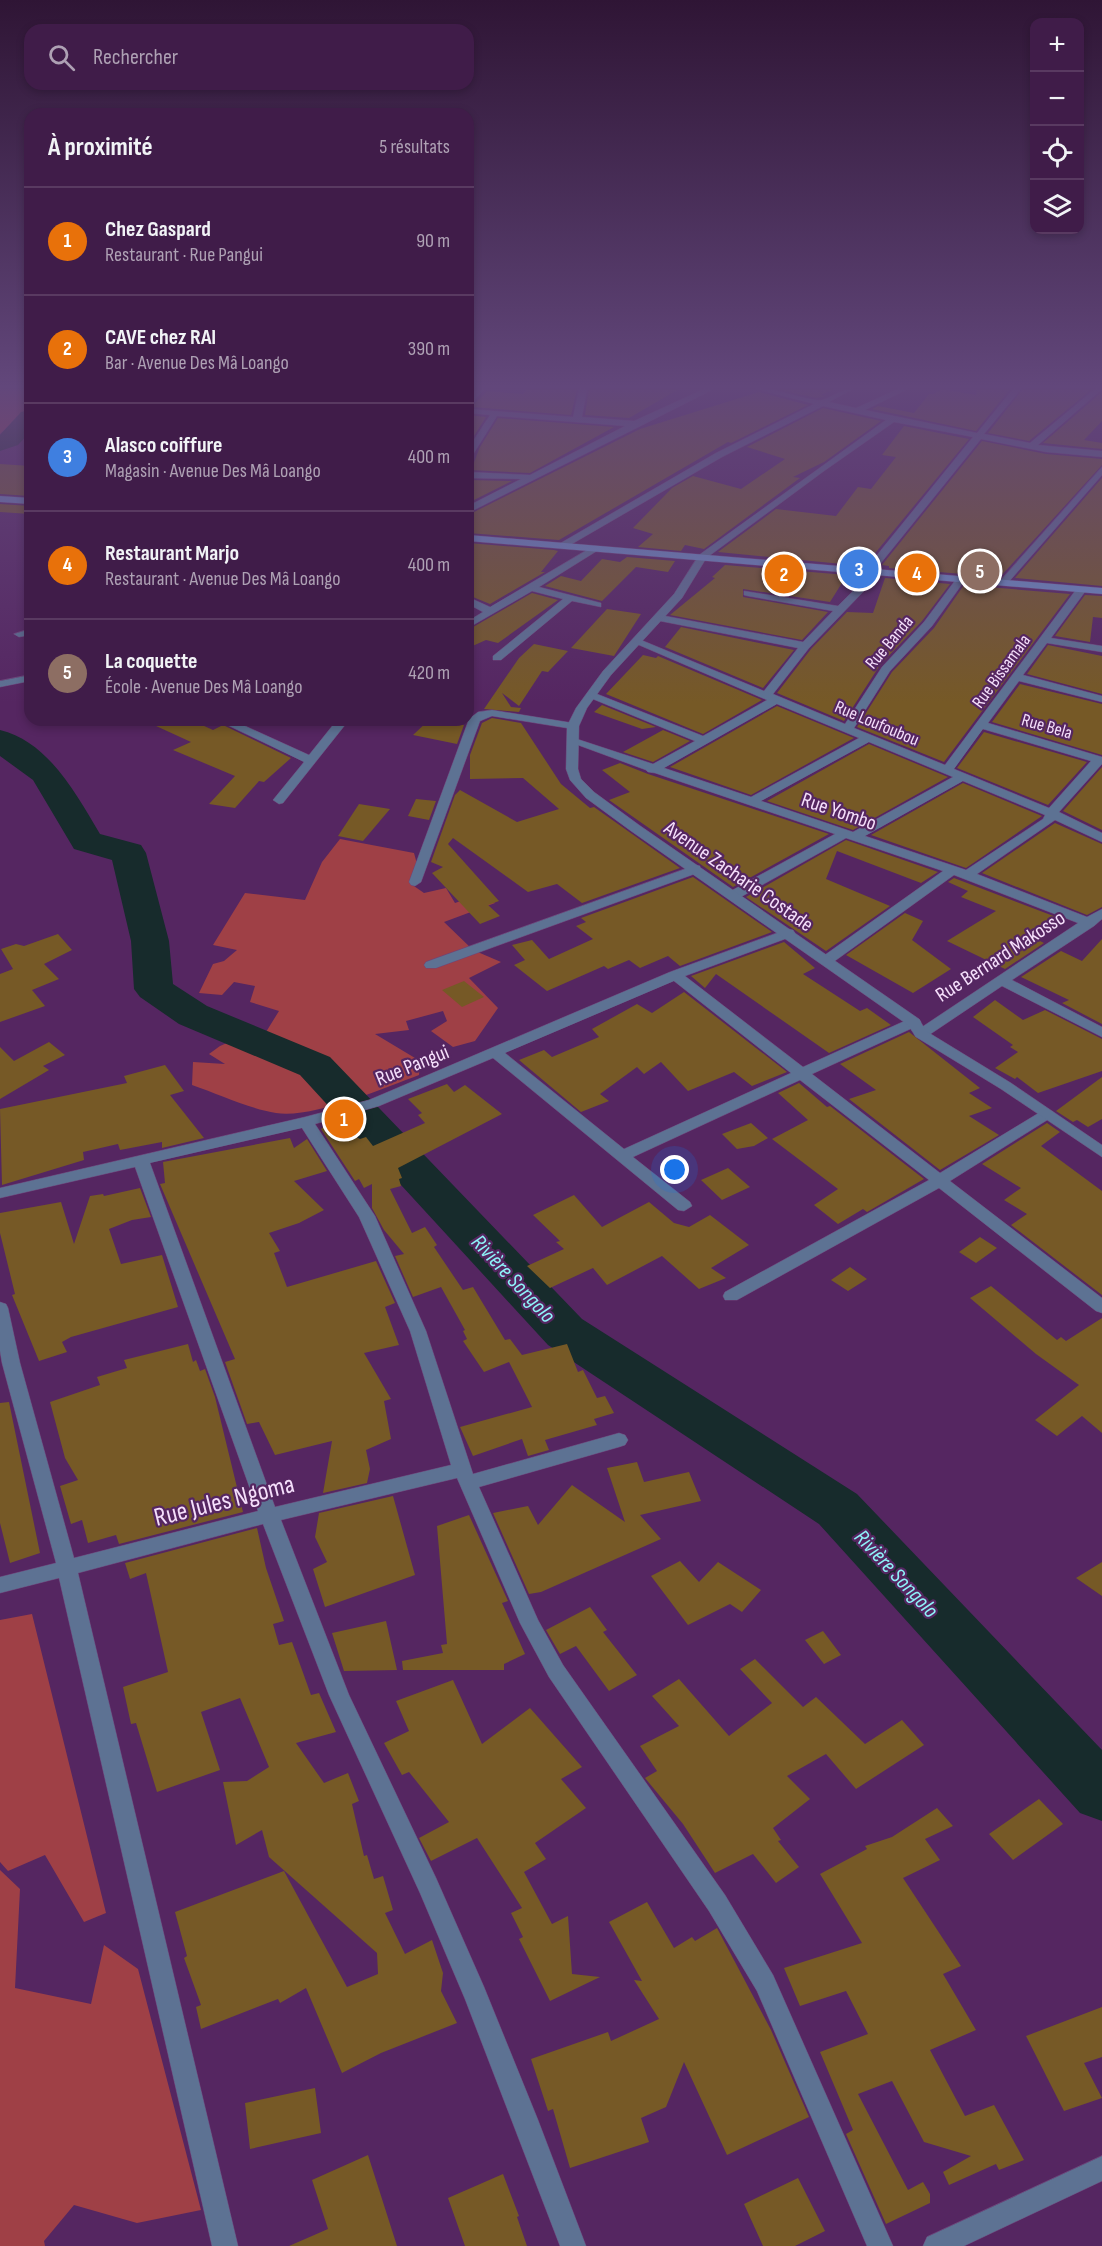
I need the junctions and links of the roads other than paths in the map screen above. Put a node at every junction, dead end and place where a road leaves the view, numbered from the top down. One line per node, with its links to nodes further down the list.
1 (500, 494): 8 (street)
2 (652, 494): 10 (street)
3 (790, 494): 12 (street)
4 (931, 494): 13 (street)
5 (1081, 494): 15 (street)
6 (0, 499): 7 (main road)
7 (24, 501)
8 (474, 507)
9 (474, 539): 10 (main road)
10 (562, 546): 11 (main road)
11 (595, 549): 12 (main road); 16 (street)
12 (702, 557): 13 (main road); 25 (street)
13 (867, 573): 14 (main road); 23 (street)
14 (960, 580): 15 (main road); 44 (street, Rue Banda)
15 (1003, 583): 17 (main road)
16 (533, 588): 20 (street); 24 (street)
17 (1082, 590): 18 (main road); 27 (street, Rue Bissamala)
18 (1102, 591)
19 (748, 593): 23 (street)
20 (570, 598): 22 (street); 31 (street)
21 (474, 603): 24 (street)
22 (597, 604)
23 (841, 609): 29 (street)
24 (491, 612): 26 (street)
25 (660, 618): 28 (street); 29 (street)
26 (474, 622)
27 (1045, 640): 30 (street); 32 (street, Rue Bissamala)
28 (637, 642): 35 (street); 36 (street, Rue Loufoubou)
29 (805, 646): 36 (street)
30 (1102, 649)
31 (497, 658)
32 (1018, 677): 37 (street); 39 (street, Rue Bissamala)
33 (24, 679): 34 (street)
34 (0, 684)
35 (592, 695): 43 (street); 46 (street)
36 (771, 698): 44 (street, Rue Loufoubou); 46 (street)
37 (1102, 699)
38 (474, 722): 43 (street)
39 (983, 725): 48 (street, Rue Bela); 51 (street, Rue Bissamala)
40 (236, 726): 49 (street)
41 (338, 726): 49 (street)
42 (472, 726): 61 (street)
43 (573, 726): 47 (street, Avenue Zacharie Costade)
44 (847, 730): 45 (street, Rue Loufoubou)
45 (867, 738): 51 (street, Rue Loufoubou); 54 (street)
46 (702, 740): 50 (street)
47 (573, 741): 50 (street, Rue Yombo); 58 (street, Avenue Zacharie Costade)
48 (1101, 760): 55 (street)
49 (312, 761): 53 (street)
50 (652, 770): 54 (street, Rue Yombo)
51 (946, 771): 52 (street, Rue Loufoubou)
52 (961, 777): 55 (street, Rue Loufoubou); 56 (street)
53 (279, 800)
54 (751, 802): 56 (street, Rue Yombo)
55 (1053, 814): 57 (street, Rue Loufoubou); 60 (street)
56 (849, 835): 59 (street, Rue Yombo); 62 (street)
57 (1102, 838)
58 (696, 869): 62 (street, Avenue Zacharie Costade); 67 (street)
59 (953, 870): 60 (street, Rue Yombo); 66 (street)
60 (967, 875): 64 (street, Rue Yombo)
61 (415, 882)
62 (734, 895): 65 (street, Avenue Zacharie Costade)
63 (1102, 913): 64 (street, Rue Bernard Makosso)
64 (1089, 923): 69 (street, Rue Bernard Makosso)
65 (788, 933): 66 (street, Avenue Zacharie Costade); 68 (street, Rue Pangui)
66 (827, 960): 70 (street, Avenue Zacharie Costade)
67 (431, 965)
68 (675, 975): 72 (street, Rue Pangui); 73 (street)
69 (1002, 980): 70 (street, Rue Bernard Makosso); 71 (street)
70 (917, 1028): 73 (street, Rue Bernard Makosso); 74 (street, Avenue Zacharie Costade)
71 (1102, 1033)
72 (496, 1053): 75 (street, Rue Pangui); 77 (street)
73 (801, 1074): 77 (street, Rue Bernard Makosso); 79 (street)
74 (1047, 1114): 76 (street, Avenue Zacharie Costade); 79 (street)
75 (306, 1122): 78 (street, Rue Pangui); 86 (street)
76 (1102, 1152)
77 (622, 1156): 81 (street)
78 (141, 1161): 80 (street, Rue Pangui); 87 (street)
79 (941, 1180): 82 (street); 83 (street)
80 (0, 1193)
81 (684, 1206)
82 (731, 1296)
83 (1102, 1307)
84 (0, 1308): 88 (street)
85 (619, 1440): 86 (street, Rue Jules Ngoma)
86 (465, 1477): 87 (street, Rue Jules Ngoma); 93 (street)
87 (267, 1516): 88 (street, Rue Jules Ngoma); 92 (street)
88 (67, 1569): 89 (street, Rue Jules Ngoma); 91 (street)
89 (0, 1586)
90 (1102, 2168): 94 (street)
91 (225, 2246)
92 (573, 2246)
93 (880, 2246)
94 (936, 2246)

